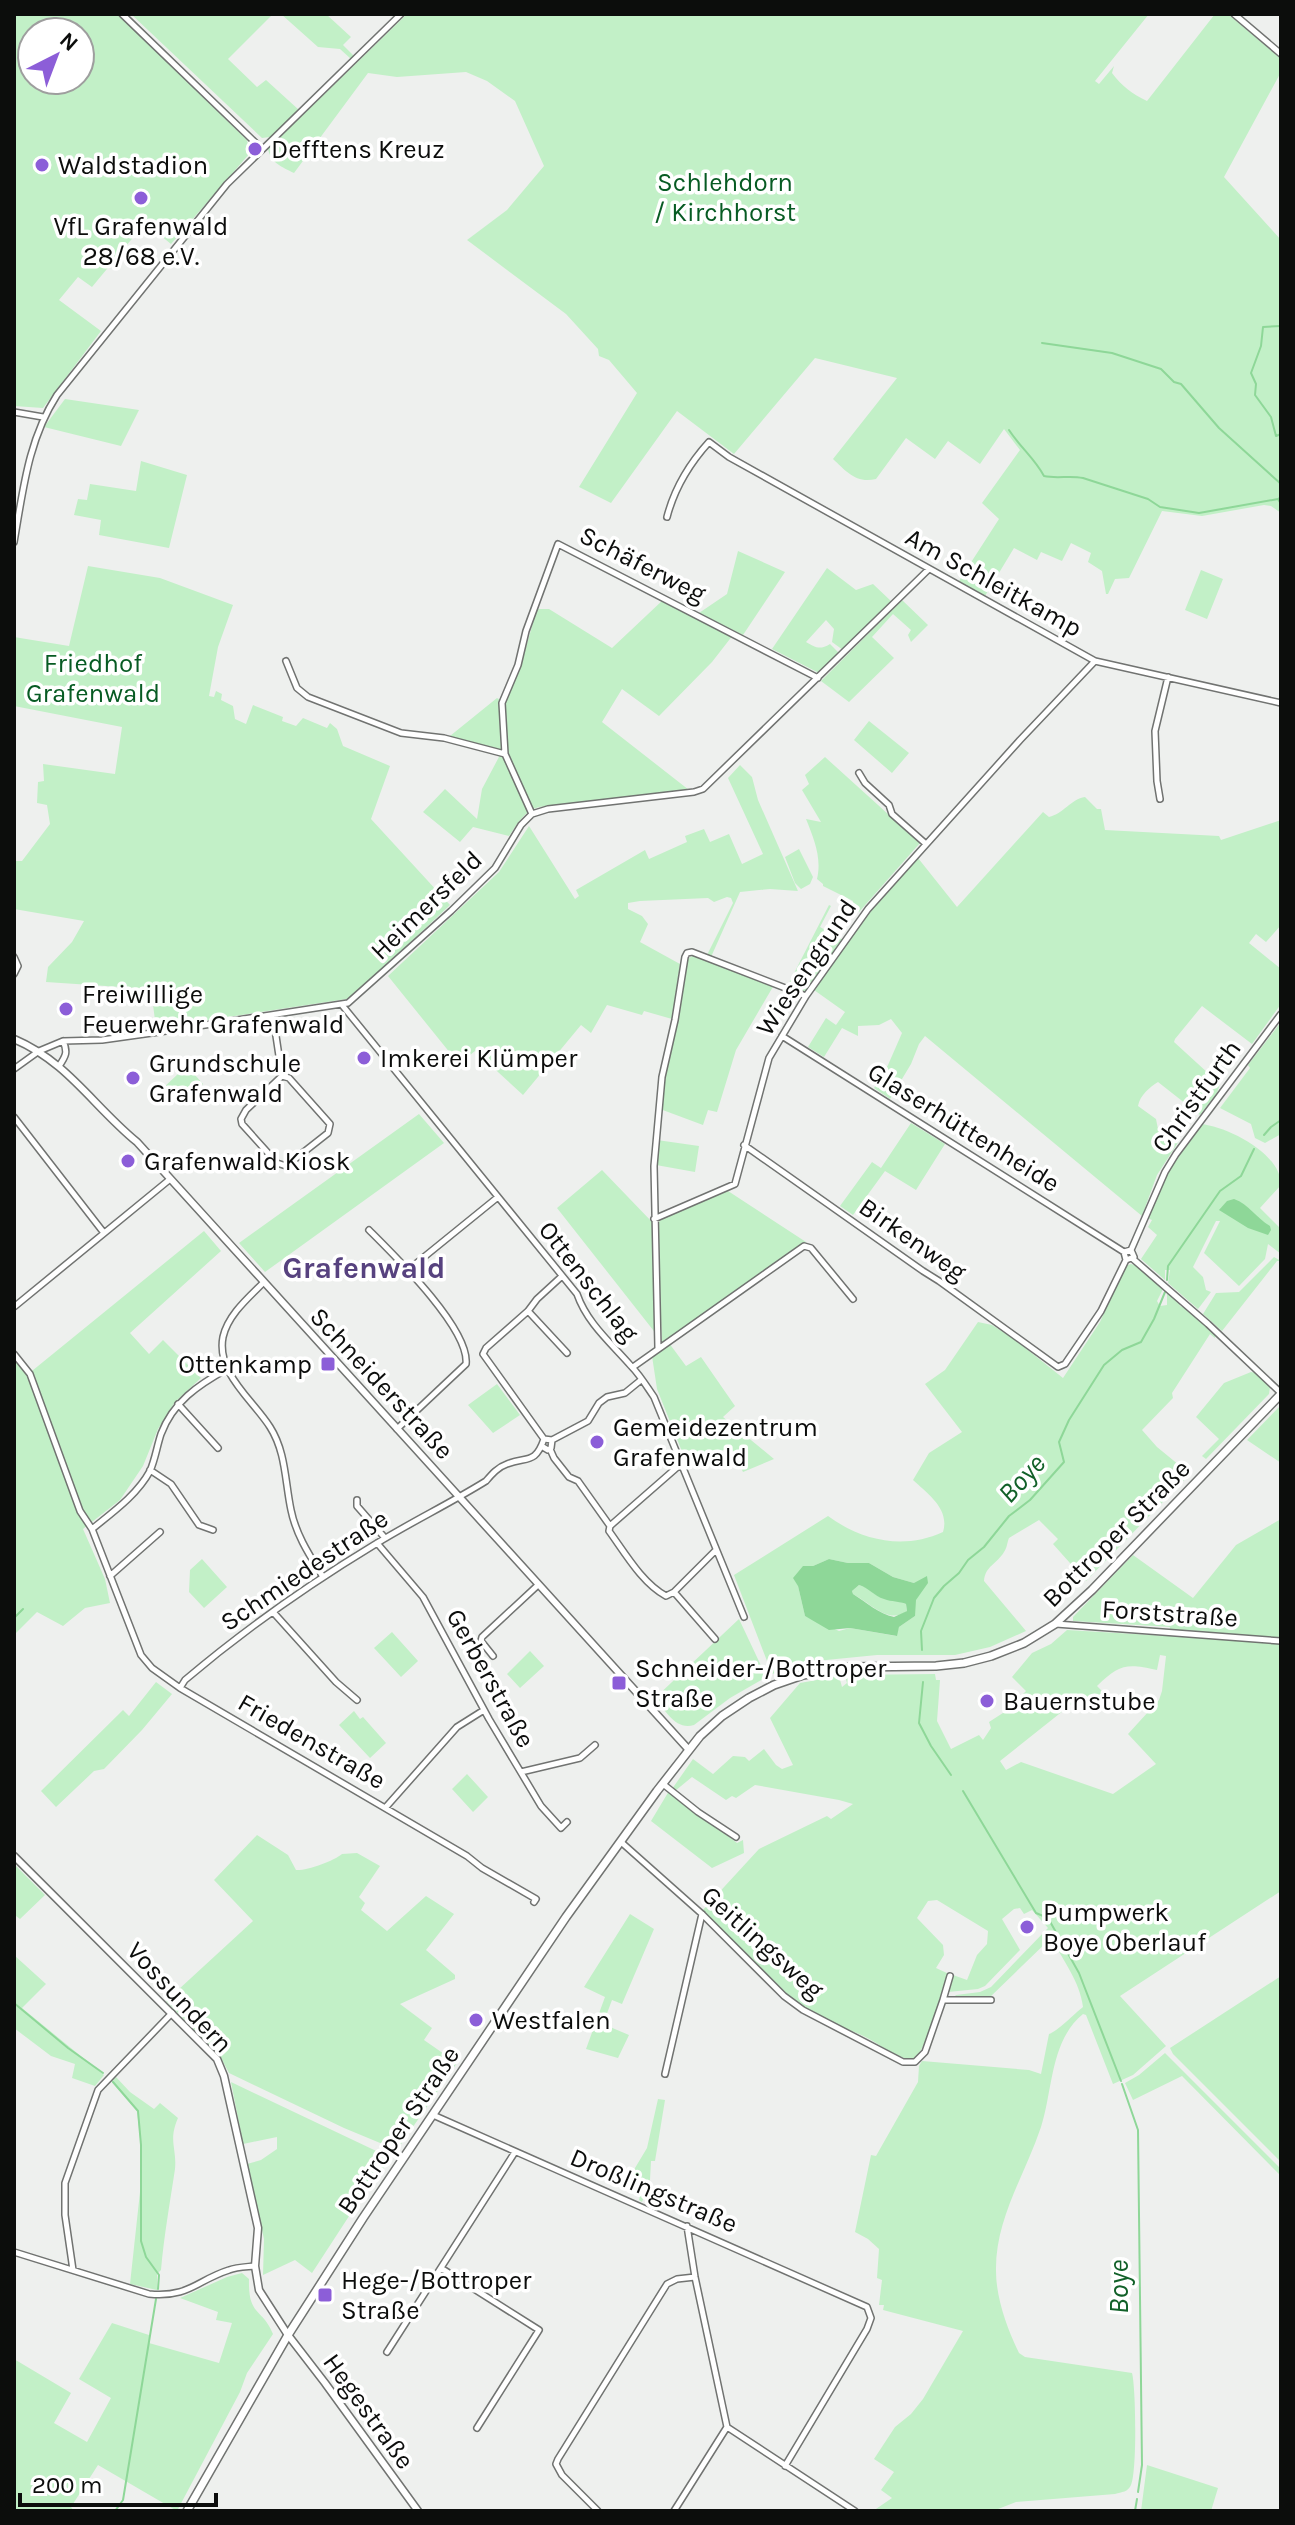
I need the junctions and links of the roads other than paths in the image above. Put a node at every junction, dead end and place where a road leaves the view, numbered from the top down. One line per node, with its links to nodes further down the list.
1 (122, 14): 5 (street)
2 (401, 14): 5 (street)
3 (1234, 14): 4 (street)
4 (1281, 54)
5 (262, 149): 7 (street)
6 (14, 412): 7 (street)
7 (43, 417): 9 (street)
8 (667, 517): 10 (street, Am Schleitkamp)
9 (14, 542)
10 (929, 569): 12 (street, Am Schleitkamp); 14 (street)
11 (286, 661): 16 (street)
12 (1095, 661): 13 (street, Am Schleitkamp); 20 (street, Wiesengrund)
13 (1168, 677): 15 (street, Am Schleitkamp); 18 (street)
14 (819, 678): 16 (street, Schäferweg); 19 (street)
15 (1281, 703)
16 (505, 754): 19 (street, Schäferweg)
17 (859, 773): 20 (street)
18 (1160, 799)
19 (532, 814): 25 (street, Heimersfeld)
20 (926, 844): 24 (street, Wiesengrund)
21 (14, 957): 22 (street)
22 (16, 965): 23 (street)
23 (14, 974)
24 (806, 996): 28 (street, Wiesengrund); 39 (street)
25 (342, 1005): 27 (street, Heimersfeld); 38 (street, Ottenschlag)
26 (1281, 1014): 42 (street, Christfurth)
27 (273, 1016): 30 (street, Heimersfeld); 34 (street)
28 (782, 1036): 36 (street, Wiesengrund); 42 (street, Glaserhüttenheide)
29 (14, 1039): 31 (street, Schneiderstraße)
30 (63, 1041): 31 (street, Heimersfeld); 32 (street)
31 (39, 1051): 32 (street, Schneiderstraße); 33 (street, Heimersfeld)
32 (59, 1066): 37 (street, Schneiderstraße)
33 (14, 1069)
34 (282, 1076): 34 (street)
35 (14, 1117): 41 (street)
36 (744, 1145): 39 (street, Wiesengrund); 43 (street, Birkenweg)
37 (169, 1180): 41 (street); 46 (street, Schneiderstraße)
38 (498, 1197): 44 (street); 45 (street, Ottenschlag)
39 (654, 1219): 50 (street)
40 (369, 1230): 44 (street)
41 (105, 1233): 48 (street)
42 (1128, 1251): 43 (street)
43 (1130, 1259): 56 (street)
44 (408, 1270): 58 (street)
45 (561, 1277): 49 (street); 53 (street, Ottenschlag)
46 (263, 1283): 54 (street); 58 (street, Schneiderstraße)
47 (853, 1299): 50 (street)
48 (14, 1307)
49 (528, 1311): 51 (street); 59 (street)
50 (658, 1348): 53 (street)
51 (567, 1353)
52 (14, 1354): 68 (street, Friedenstraße)
53 (633, 1367): 55 (street, Ottenschlag)
54 (227, 1369): 57 (street); 75 (street)
55 (641, 1380): 59 (street); 63 (street, Ottenschlag)
56 (1281, 1394): 80 (main road, Bottroper Straße)
57 (178, 1404): 61 (street); 64 (street)
58 (397, 1429): 65 (street, Schneiderstraße)
59 (548, 1440): 60 (street); 62 (street)
60 (543, 1447): 62 (street); 65 (street, Schmiedestraße)
61 (218, 1448)
62 (550, 1449): 67 (street)
63 (682, 1463): 67 (street); 73 (street, Ottenschlag)
64 (150, 1470): 68 (street); 69 (street)
65 (459, 1498): 71 (street, Schmiedestraße); 76 (street, Schneiderstraße)
66 (357, 1500): 71 (street)
67 (610, 1526): 77 (street)
68 (92, 1529): 74 (street, Friedenstraße)
69 (213, 1530)
70 (160, 1532): 74 (street)
71 (385, 1538): 72 (street, Schmiedestraße)
72 (377, 1543): 75 (street, Schmiedestraße); 86 (street, Gerberstraße)
73 (716, 1550): 77 (street); 79 (street, Ottenschlag)
74 (110, 1577): 84 (street, Friedenstraße)
75 (323, 1577): 78 (street, Schmiedestraße)
76 (538, 1585): 83 (street); 88 (street, Schneiderstraße)
77 (674, 1592): 81 (street)
78 (273, 1612): 84 (street, Schmiedestraße); 85 (street)
79 (744, 1617)
80 (1055, 1624): 82 (street, Forststraße); 88 (main road, Bottroper Straße)
81 (715, 1639)
82 (1281, 1641)
83 (493, 1656)
84 (180, 1688): 91 (street, Friedenstraße)
85 (357, 1700)
86 (484, 1710): 89 (street, Gerberstraße); 91 (street)
87 (595, 1745): 89 (street)
88 (689, 1750): 90 (main road, Bottroper Straße)
89 (521, 1772): 92 (street, Gerberstraße)
90 (663, 1784): 93 (street); 94 (main road, Bottroper Straße)
91 (386, 1807): 96 (street, Friedenstraße)
92 (567, 1822)
93 (736, 1837)
94 (621, 1842): 97 (street, Geitlingsweg); 103 (main road, Bottroper Straße)
95 (14, 1856): 101 (street, Vossundern)
96 (534, 1902)
97 (702, 1914): 99 (street, Geitlingsweg); 102 (street)
98 (950, 1976): 99 (street, Geitlingsweg)
99 (943, 2000): 100 (street)
100 (991, 2000)
101 (172, 2013): 107 (street, Vossundern); 109 (street)
102 (665, 2074)
103 (432, 2115): 104 (street, Droßlingstraße); 111 (main road, Bottroper Straße)
104 (515, 2152): 105 (street, Droßlingstraße); 108 (street)
105 (687, 2226): 110 (street); 115 (street, Droßlingstraße)
106 (14, 2252): 109 (street)
107 (255, 2266): 109 (street); 111 (street, Vossundern)
108 (441, 2268): 112 (street); 114 (street)
109 (73, 2270)
110 (695, 2277): 113 (street); 118 (street)
111 (288, 2335): 116 (main road, Bottroper Straße); 117 (street, Hegestraße)
112 (387, 2352)
113 (727, 2427): 115 (street); 119 (street)
114 (477, 2428)
115 (785, 2466): 120 (street)
116 (187, 2511)
117 (418, 2511)
118 (598, 2511)
119 (674, 2511)
120 (855, 2511)

